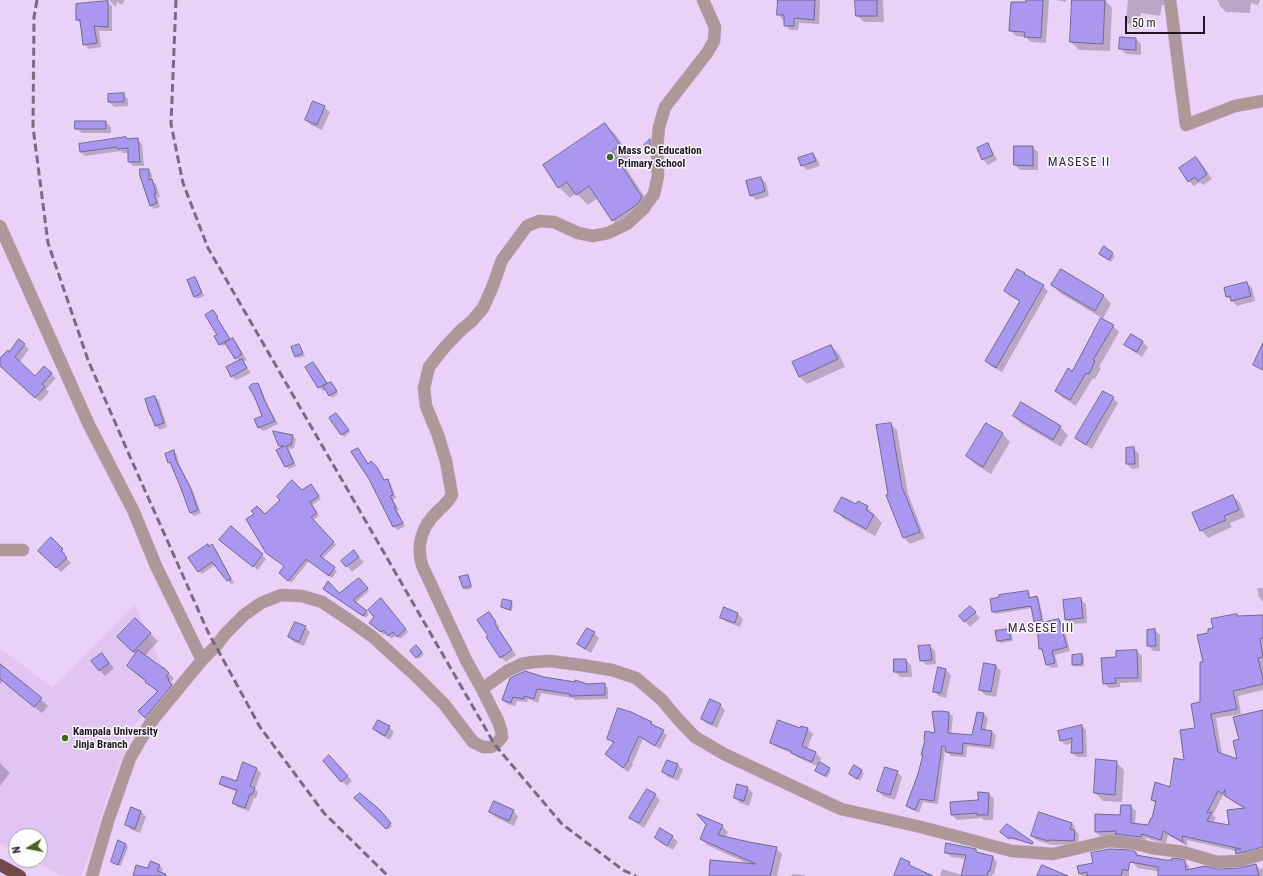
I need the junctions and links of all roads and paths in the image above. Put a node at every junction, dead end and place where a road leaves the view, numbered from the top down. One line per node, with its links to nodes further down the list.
1 (703, 0): 8 (street)
2 (1170, 0): 3 (street)
3 (1263, 101)
4 (0, 226): 7 (street)
5 (0, 550): 6 (street)
6 (23, 550)
7 (202, 660): 8 (street); 12 (street)
8 (482, 689): 9 (street)
9 (1263, 854)
10 (0, 866): 11 (highway)
11 (20, 876)
12 (92, 876)

